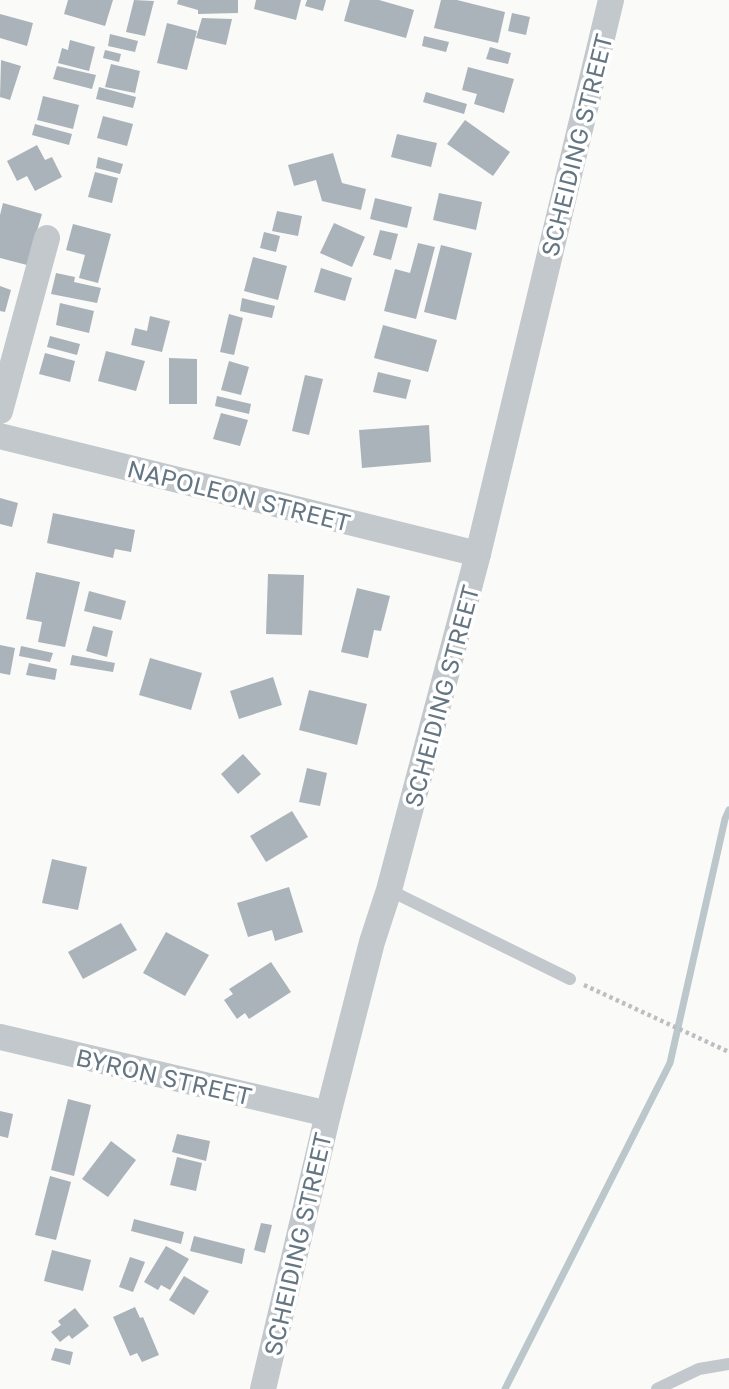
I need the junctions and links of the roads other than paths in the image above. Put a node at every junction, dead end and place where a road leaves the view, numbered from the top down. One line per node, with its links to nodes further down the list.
1 (611, 0): 5 (street, SCHEIDING STREET)
2 (47, 237): 3 (street)
3 (0, 411)
4 (0, 436): 5 (street, NAPOLEON STREET)
5 (478, 554): 6 (street, SCHEIDING STREET)
6 (389, 890): 7 (lane); 9 (street, SCHEIDING STREET)
7 (570, 979)
8 (0, 1037): 9 (street, BYRON STREET)
9 (328, 1114): 11 (street, SCHEIDING STREET)
10 (729, 1364): 12 (lane)
11 (263, 1389)
12 (657, 1389)

